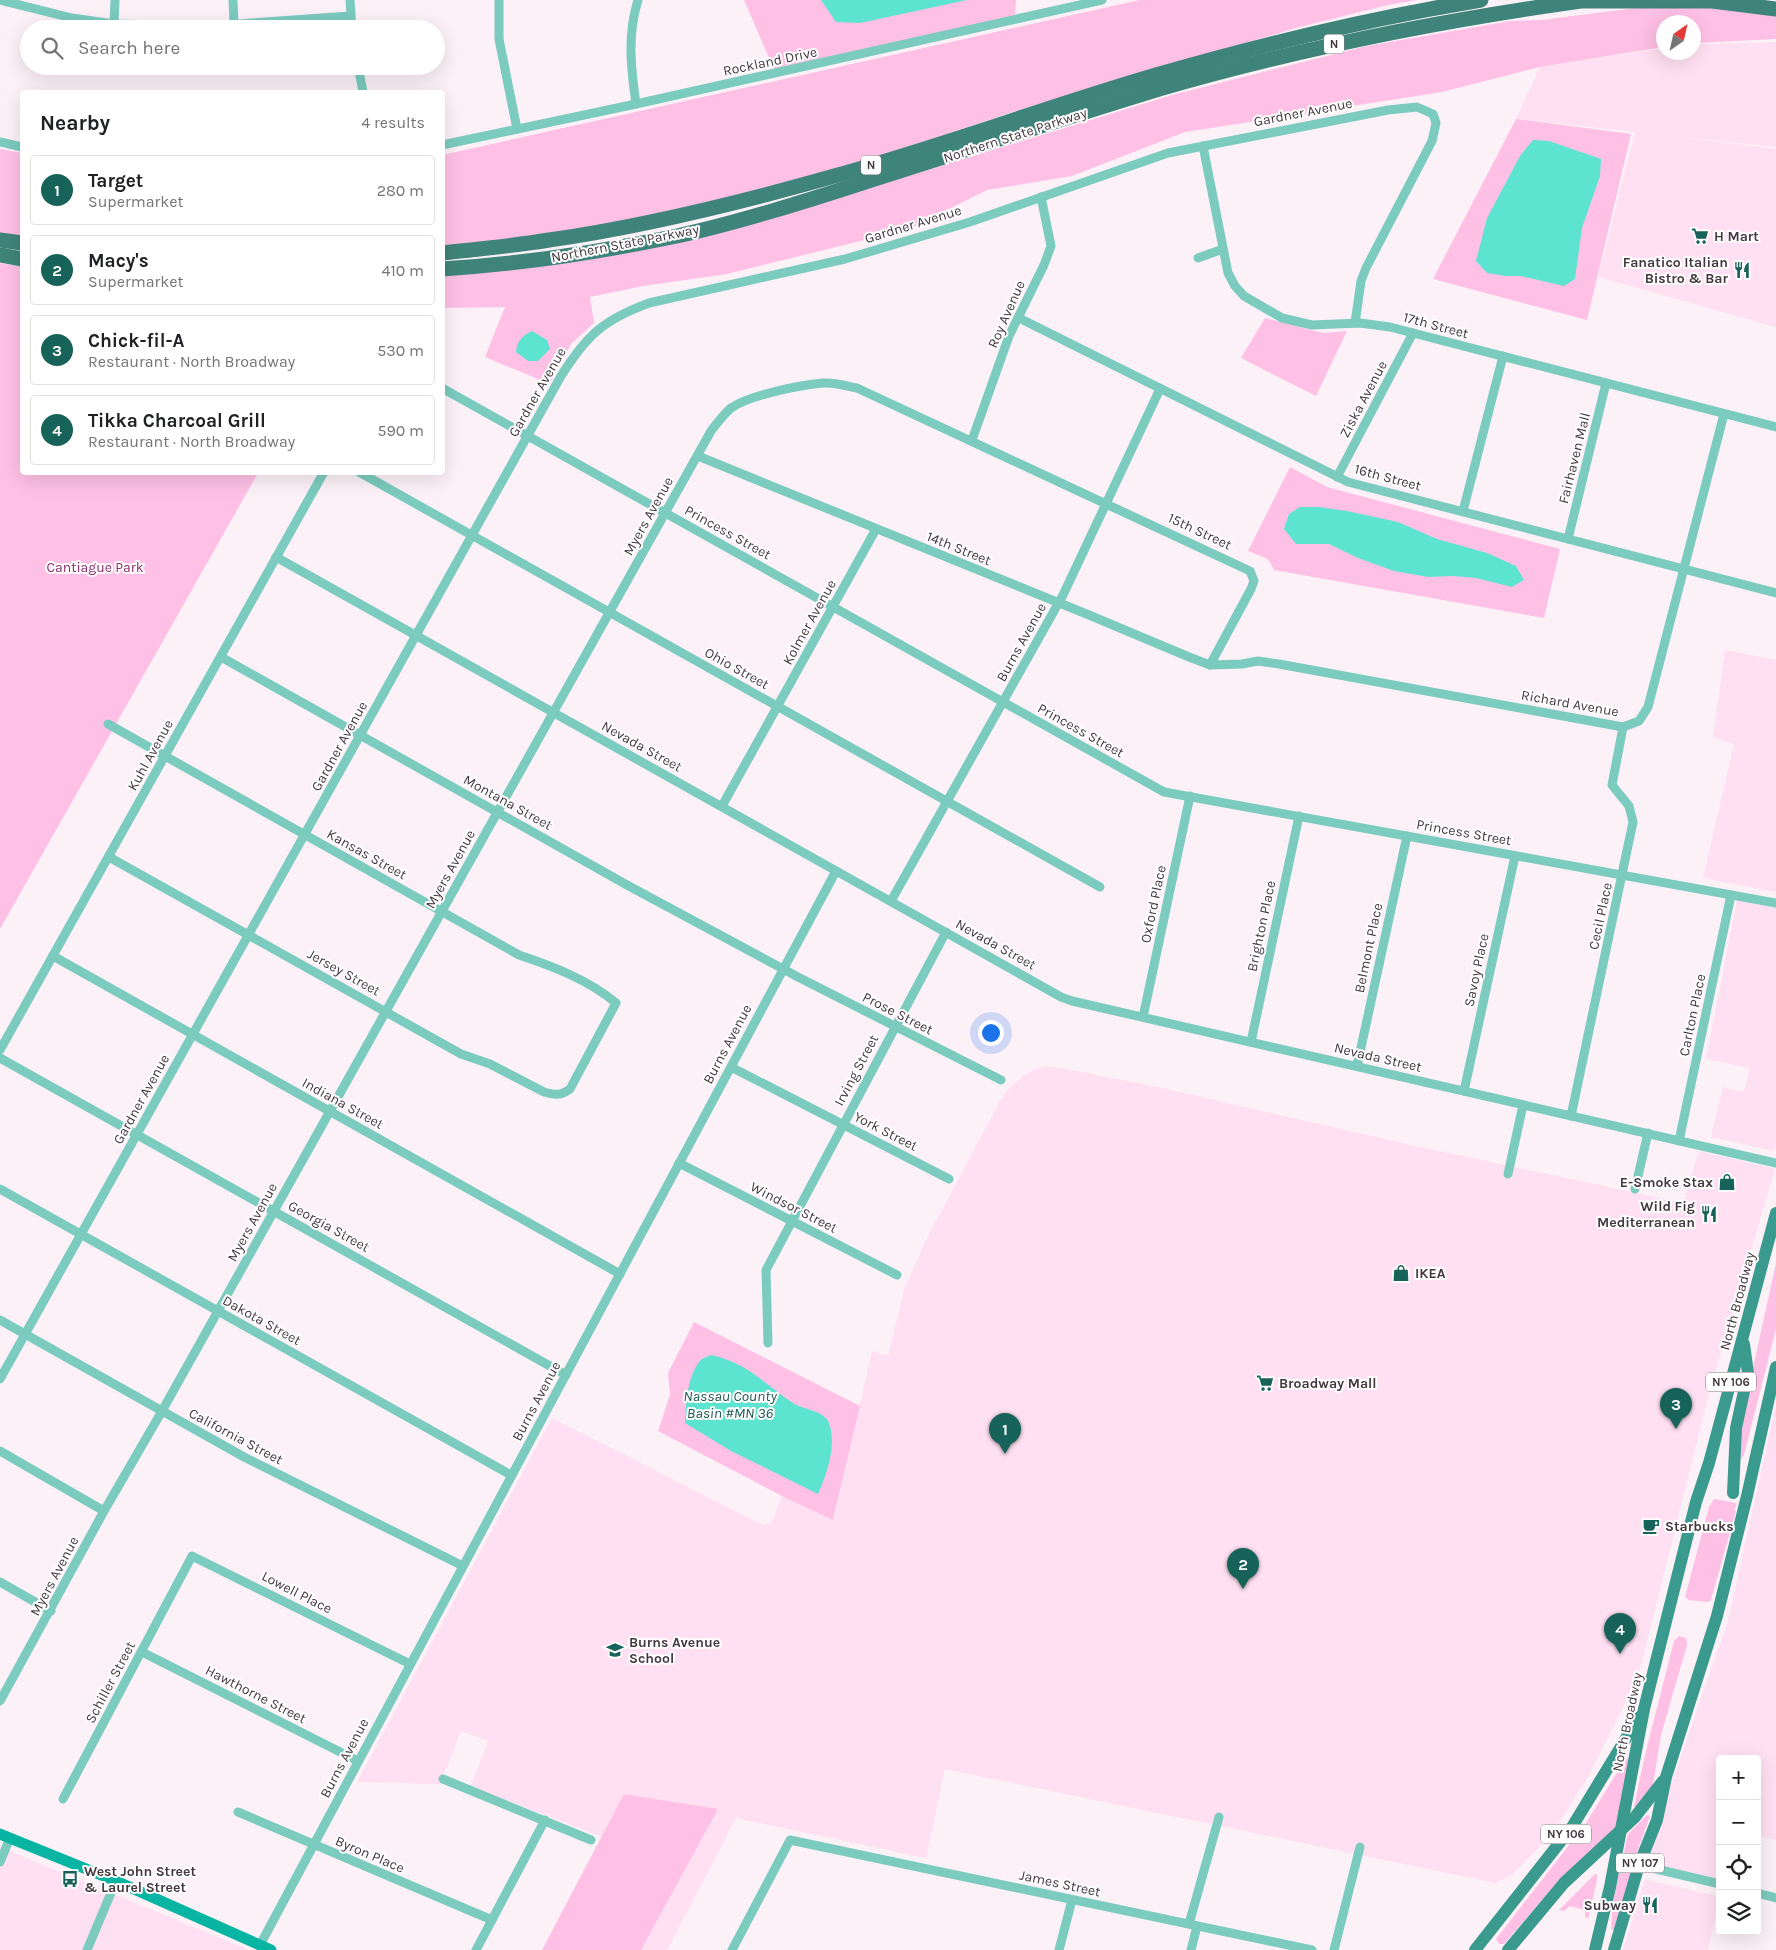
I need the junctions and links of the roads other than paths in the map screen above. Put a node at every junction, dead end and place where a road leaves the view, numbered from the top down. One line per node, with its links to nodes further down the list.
1 (0, 0): 12 (street)
2 (115, 0): 13 (street)
3 (233, 0): 14 (street)
4 (350, 0): 11 (street)
5 (499, 0): 20 (street)
6 (638, 0): 19 (street)
7 (1482, 0): 29 (highway, Northern State Parkway / N)
8 (1586, 0): 10 (highway, Northern State Parkway); 33 (highway, Northern State Parkway / N)
9 (1097, 1): 19 (street, Rockland Drive)
10 (1776, 9)
11 (350, 16): 15 (street); 16 (street)
12 (82, 20)
13 (114, 20)
14 (234, 20)
15 (308, 20)
16 (351, 20)
17 (360, 75): 18 (street)
18 (363, 90)
19 (636, 104): 20 (street, Rockland Drive)
20 (517, 130): 22 (street, Rockland Drive)
21 (0, 142): 24 (street)
22 (445, 144)
23 (1203, 146): 25 (street, Gardner Avenue); 28 (street, 17th Street); 35 (street, Gardner Avenue)
24 (20, 147)
25 (1041, 197): 34 (street, Roy Avenue); 43 (street, Gardner Avenue)
26 (0, 240): 27 (highway)
27 (20, 244)
28 (1223, 249): 31 (street); 35 (street, 17th Street)
29 (445, 253)
30 (0, 255): 32 (highway)
31 (1198, 258)
32 (20, 259)
33 (445, 269)
34 (1019, 318): 39 (street, 16th Street); 44 (street, Roy Avenue)
35 (1355, 323): 36 (street, 17th Street)
36 (1413, 334): 37 (street, 17th Street); 48 (street, Ziska Avenue)
37 (1503, 356): 38 (street, 17th Street); 50 (street)
38 (1606, 382): 41 (street, 17th Street); 54 (street, Fairhaven Mall)
39 (1160, 389): 48 (street, 16th Street); 49 (street, Burns Avenue)
40 (445, 390): 43 (street, Princess Street)
41 (1724, 414): 42 (street, 17th Street); 56 (street, Richard Avenue)
42 (1776, 428)
43 (528, 435): 51 (street, Princess Street); 53 (street, Gardner Avenue)
44 (972, 440): 45 (street, Myers Avenue); 49 (street, Myers Avenue)
45 (698, 456): 51 (street, Myers Avenue); 52 (street, 14th Street)
46 (322, 475): 55 (street, Kuhl Avenue)
47 (365, 475): 53 (street, Ohio Street)
48 (1337, 477): 50 (street, 16th Street)
49 (1106, 504): 58 (street, Burns Avenue); 63 (street, 15th Street)
50 (1463, 511): 54 (street, 16th Street)
51 (666, 513): 59 (street, Princess Street); 60 (street, Myers Avenue)
52 (876, 529): 58 (street, 14th Street); 59 (street, Kolmer Avenue)
53 (472, 535): 60 (street, Ohio Street); 61 (street, Gardner Avenue)
54 (1568, 539): 56 (street, 16th Street)
55 (276, 557): 61 (street, Nevada Street); 62 (street, Kuhl Avenue)
56 (1684, 569): 57 (street, 16th Street); 68 (street, Richard Avenue)
57 (1776, 593)
58 (1058, 603): 63 (street, 14th Street); 64 (street, Burns Avenue)
59 (833, 607): 64 (street, Princess Street); 65 (street, Kolmer Avenue)
60 (610, 612): 65 (street, Ohio Street); 66 (street, Myers Avenue)
61 (416, 636): 66 (street, Nevada Street); 69 (street, Gardner Avenue)
62 (221, 657): 69 (street, Montana Street); 70 (street, Kuhl Avenue)
63 (1210, 665): 68 (street, Richard Avenue)
64 (1003, 702): 71 (street, Princess Street); 72 (street, Burns Avenue)
65 (777, 707): 72 (street, Ohio Street); 73 (street, Kolmer Avenue)
66 (554, 712): 73 (street, Nevada Street); 74 (street, Myers Avenue)
67 (108, 724): 70 (street, Kansas Street)
68 (1622, 727): 81 (street, Cecil Place)
69 (360, 735): 74 (street, Montana Street); 76 (street, Gardner Avenue)
70 (165, 757): 76 (street, Kansas Street); 79 (street, Kuhl Avenue)
71 (1190, 796): 75 (street, Princess Street); 92 (street, Oxford Place)
72 (947, 802): 82 (street, Ohio Street); 84 (street, Burns Avenue)
73 (722, 806): 80 (street, Nevada Street)
74 (498, 812): 86 (street, Myers Avenue); 90 (street, Montana Street)
75 (1298, 816): 77 (street, Princess Street); 95 (street, Brighton Place)
76 (304, 835): 86 (street, Kansas Street); 88 (street, Gardner Avenue)
77 (1406, 836): 78 (street, Princess Street); 98 (street, Belmont Place)
78 (1515, 856): 81 (street, Princess Street); 102 (street, Savoy Place)
79 (109, 857): 88 (street, Jersey Street); 89 (street, Kuhl Avenue)
80 (836, 871): 84 (street, Nevada Street); 90 (street, Burns Avenue)
81 (1623, 875): 83 (street, Princess Street); 105 (street, Cecil Place)
82 (1100, 887)
83 (1731, 895): 85 (street, Princess Street); 109 (street, Carlton Place)
84 (891, 901): 87 (street, Nevada Street)
85 (1776, 903)
86 (442, 912): 91 (street, Myers Avenue); 101 (street, Kansas Street)
87 (946, 932): 92 (street, Nevada Street); 93 (street, Irving Street)
88 (249, 935): 91 (street, Jersey Street); 94 (street, Gardner Avenue)
89 (53, 956): 94 (street, Indiana Street); 96 (street, Kuhl Avenue)
90 (783, 969): 93 (street, Prose Street); 99 (street, Burns Avenue)
91 (386, 1012): 101 (street, Jersey Street); 104 (street, Myers Avenue)
92 (1143, 1017): 95 (street, Nevada Street)
93 (895, 1027): 100 (street, Prose Street); 106 (street, Irving Street)
94 (193, 1035): 104 (street, Indiana Street); 107 (street, Gardner Avenue)
95 (1250, 1042): 98 (street, Nevada Street)
96 (0, 1050)
97 (0, 1058): 107 (street, Georgia Street)
98 (1357, 1066): 102 (street, Nevada Street)
99 (731, 1067): 106 (street, York Street); 110 (street, Burns Avenue)
100 (1001, 1080)
101 (570, 1089)
102 (1464, 1091): 103 (street, Nevada Street)
103 (1523, 1105): 105 (street, Nevada Street); 112 (street)
104 (330, 1112): 116 (street, Myers Avenue); 120 (street, Indiana Street)
105 (1571, 1116): 108 (street, Nevada Street)
106 (843, 1124): 113 (street, York Street); 118 (street, Irving Street)
107 (137, 1134): 116 (street, Georgia Street); 119 (street, Gardner Avenue)
108 (1648, 1134): 109 (street, Nevada Street); 115 (street)
109 (1679, 1141): 111 (street, Nevada Street)
110 (679, 1163): 118 (street, Windsor Street); 120 (street, Burns Avenue)
111 (1776, 1163)
112 (1508, 1174)
113 (949, 1179)
114 (0, 1189): 119 (street, Dakota Street)
115 (1635, 1189)
116 (274, 1211): 122 (street, Myers Avenue); 128 (street, Georgia Street)
117 (1776, 1213): 125 (main road, North Broadway / NY 106)
118 (792, 1221): 121 (street, Windsor Street); 126 (street, Irving Street)
119 (81, 1234): 122 (street, Dakota Street); 124 (street, Gardner Avenue)
120 (620, 1274): 128 (street, Burns Avenue)
121 (897, 1275)
122 (218, 1311): 130 (street, Myers Avenue); 132 (street, Dakota Street)
123 (0, 1320): 124 (street, California Street)
124 (25, 1334): 129 (street, Gardner Avenue); 130 (street, California Street)
125 (1743, 1336): 133 (main road); 142 (main road, North Broadway / NY 106)
126 (768, 1343)
127 (1776, 1367): 144 (main road, NY 106)
128 (566, 1375): 132 (street, Burns Avenue)
129 (0, 1378)
130 (162, 1411): 134 (street, Myers Avenue); 135 (street, California Street)
131 (0, 1451): 134 (street)
132 (511, 1476): 135 (street, Burns Avenue)
133 (1733, 1494)
134 (104, 1511): 138 (street, Myers Avenue)
135 (463, 1566): 140 (street, Burns Avenue)
136 (181, 1578): 139 (street, Schiller Street); 140 (street, Lowell Place)
137 (0, 1582): 138 (street)
138 (51, 1611): 141 (street, Myers Avenue)
139 (142, 1652): 143 (street, Hawthorne Street); 146 (street, Schiller Street)
140 (410, 1664): 143 (street, Burns Avenue)
141 (0, 1701)
142 (1644, 1708): 150 (main road, North Broadway / NY 107); 173 (main road, NY 106)
143 (358, 1761): 153 (street, Burns Avenue)
144 (1666, 1777): 150 (main road, NY 106); 156 (main road, NY 107)
145 (443, 1779): 149 (street)
146 (63, 1799)
147 (238, 1812): 153 (street, Byron Place)
148 (1219, 1817): 163 (street)
149 (545, 1820): 152 (street); 162 (street)
150 (1620, 1831): 174 (main road, NY 106); 175 (main road, North Broadway / NY 107)
151 (5, 1836): 155 (street); 157 (main road)
152 (592, 1840)
153 (313, 1845): 162 (street, Byron Place); 164 (street, Burns Avenue)
154 (1360, 1847): 172 (street)
155 (0, 1862)
156 (1639, 1865): 158 (street); 176 (main road, NY 107)
157 (116, 1882): 164 (main road); 165 (street)
158 (1716, 1883)
159 (1761, 1894): 160 (street)
160 (1776, 1898)
161 (1072, 1900): 163 (street, James Street); 168 (street, James Street); 169 (street)
162 (492, 1920): 167 (street)
163 (1193, 1925): 170 (street); 171 (street, James Street)
164 (252, 1945): 166 (main road)
165 (87, 1950)
166 (271, 1950)
167 (476, 1950)
168 (732, 1950)
169 (1059, 1950)
170 (1191, 1950)
171 (1312, 1950)
172 (1334, 1950)
173 (1474, 1950)
174 (1508, 1950)
175 (1595, 1950)
176 (1614, 1950)

